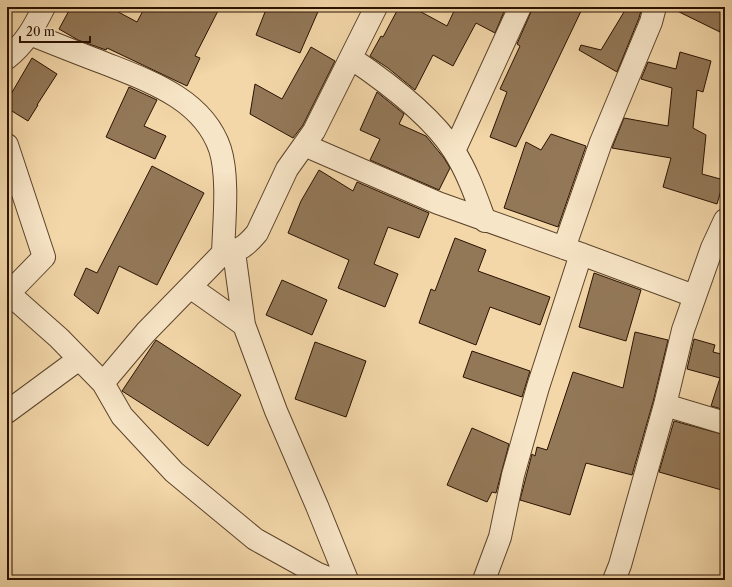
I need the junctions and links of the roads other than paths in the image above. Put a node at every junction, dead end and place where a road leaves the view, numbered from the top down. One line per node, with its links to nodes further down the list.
1 (44, 7): 5 (street)
2 (376, 7): 7 (street)
3 (520, 7): 10 (street)
4 (656, 7): 13 (street)
5 (30, 34): 6 (street); 14 (street)
6 (7, 58)
7 (351, 58): 9 (street); 10 (street)
8 (7, 145): 16 (street)
9 (304, 146): 12 (street); 14 (street)
10 (454, 151): 12 (street)
11 (725, 220): 17 (street)
12 (485, 221): 13 (street)
13 (573, 251): 17 (street); 26 (street)
14 (228, 252): 15 (street); 18 (street)
15 (190, 287): 18 (street); 20 (street)
16 (8, 293): 19 (street)
17 (694, 296): 21 (street)
18 (244, 325): 25 (street)
19 (79, 358): 20 (street); 22 (street)
20 (103, 383): 24 (street)
21 (665, 405): 23 (street); 27 (street)
22 (7, 412)
23 (725, 423)
24 (332, 580)
25 (347, 580)
26 (484, 580)
27 (614, 580)

